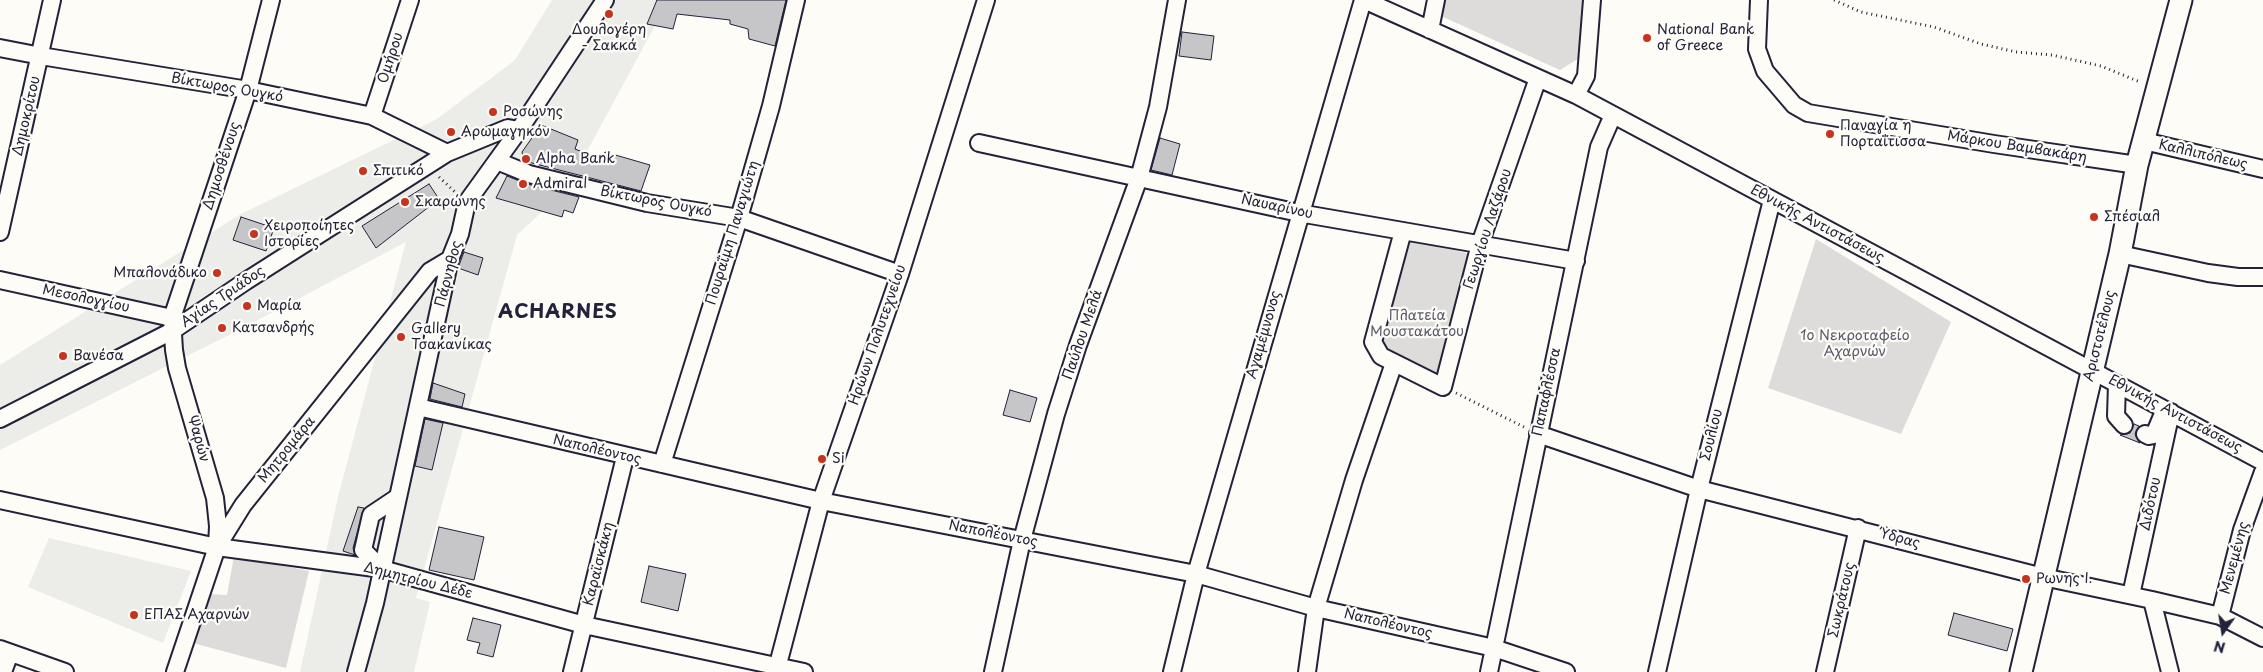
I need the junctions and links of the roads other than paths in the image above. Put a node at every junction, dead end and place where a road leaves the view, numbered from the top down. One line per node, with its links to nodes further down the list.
1 (52, 0): 15 (street, Δημοκρίτου)
2 (271, 0): 17 (street, Δημοσθένους)
3 (410, 0): 20 (street, Ομήρου)
4 (604, 0): 21 (street, Πάρνηθος)
5 (796, 0): 31 (street, Πουραΐμη Παναγιώτη)
6 (986, 0): 38 (street, Ηρώων Πολυτεχνείου)
7 (1177, 0): 28 (street, Παύλου Μελά)
8 (1364, 0): 13 (street, Εθνικής Αντιστάσεως); 30 (street, Αγαμέμνονος)
9 (1436, 0): 13 (street)
10 (1592, 0): 18 (street)
11 (1759, 0): 26 (street, Μάρκου Βαμβακάρη)
12 (2181, 0): 22 (main road, Αριστοτέλους)
13 (1430, 30): 16 (street, Εθνικής Αντιστάσεως)
14 (0, 48): 15 (street, Βίκτωρος Ουγκό)
15 (41, 56): 17 (street, Βίκτωρος Ουγκό); 33 (street, Δημοκρίτου)
16 (1538, 78): 18 (street, Εθνικής Αντιστάσεως); 34 (street, Γεωργίου Λαζάρου)
17 (248, 90): 20 (street, Βίκτωρος Ουγκό); 41 (street, Δημοσθένους)
18 (1576, 95): 19 (street, Εθνικής Αντιστάσεως)
19 (1613, 115): 29 (street, Εθνικής Αντιστάσεως); 37 (street, Παπαφλέσσα)
20 (372, 116): 24 (street, Βίκτωρος Ουγκό)
21 (519, 130): 24 (street, Αγίας Τριάδος); 25 (street, Πάρνηθος)
22 (2144, 141): 26 (main road, Αριστοτέλους); 27 (street, Καλλιπόλεως)
23 (979, 143): 28 (street, Ναυαρίνου)
24 (447, 153): 41 (street, Αγίας Τριάδος)
25 (497, 161): 31 (street, Βίκτωρος Ουγκό); 36 (street, Πάρνηθος)
26 (2137, 165): 35 (main road, Αριστοτέλους)
27 (2263, 169)
28 (1139, 178): 30 (street, Ναυαρίνου); 60 (street, Παύλου Μελά)
29 (1772, 200): 43 (street, Εθνικής Αντιστάσεως); 55 (street, Σουλίου)
30 (1299, 213): 32 (street, Ναυαρίνου); 63 (street, Αγαμέμνονος)
31 (739, 218): 38 (street, Βίκτωρος Ουγκό); 53 (street, Πουραΐμη Παναγιώτη)
32 (1403, 231): 34 (street, Ναυαρίνου); 42 (street)
33 (0, 232)
34 (1480, 244): 37 (street, Ναυαρίνου); 42 (street, Γεωργίου Λαζάρου)
35 (2120, 254): 39 (street); 43 (main road, Αριστοτέλους)
36 (450, 259): 45 (street, Πάρνηθος); 61 (street, Μητρομάρα)
37 (1576, 261): 49 (street, Παπαφλέσσα)
38 (900, 274): 58 (street, Ηρώων Πολυτεχνείου)
39 (2263, 277)
40 (0, 280): 41 (street, Μεσολογγίου)
41 (172, 324): 47 (street, Αγίας Τριάδος); 61 (street, Ψαρών)
42 (1394, 363): 67 (street)
43 (2092, 370): 44 (street, Εθνικής Αντιστάσεως); 64 (main road, Αριστοτέλους)
44 (2118, 384): 46 (street, Εθνικής Αντιστάσεως); 48 (street)
45 (418, 407): 51 (street, Ναπολέοντος); 56 (street, Πάρνηθος)
46 (2168, 411): 50 (street); 52 (street, Εθνικής Αντιστάσεως); 65 (street, Διδότου)
47 (0, 419)
48 (2124, 426)
49 (1538, 434): 55 (street, Ύδρας); 71 (street, Παπαφλέσσα)
50 (2145, 434)
51 (625, 457): 53 (street, Ναπολέοντος); 69 (street, Καραϊσκάκη)
52 (2263, 462)
53 (662, 464): 58 (street, Ναπολέοντος)
54 (2263, 472): 68 (street, Μενεμένης)
55 (1699, 489): 59 (street, Ύδρας); 85 (street, Σουλίου)
56 (398, 497): 62 (street, Πάρνηθος); 62 (street)
57 (0, 500): 61 (street, Δημητρίου Δέδε)
58 (821, 500): 60 (street, Ναπολέοντος); 73 (street, Ηρώων Πολυτεχνείου)
59 (1858, 528): 64 (street, Ύδρας); 86 (street, Σωκράτους)
60 (1022, 540): 63 (street, Ναπολέοντος); 80 (street, Παύλου Μελά)
61 (217, 548): 62 (street, Δημητρίου Δέδε); 76 (street, Μητρομάρα)
62 (382, 569): 69 (street, Δημητρίου Δέδε); 77 (street, Πάρνηθος)
63 (1196, 574): 67 (street, Ναπολέοντος); 81 (street, Αγαμέμνονος)
64 (2043, 577): 65 (street, Ύδρας); 87 (main road, Αριστοτέλους)
65 (2131, 595): 66 (street, Ύδρας)
66 (2152, 600): 68 (street, Ύδρας); 88 (street)
67 (1316, 608): 71 (street, Ναπολέοντος); 82 (street)
68 (2220, 616): 70 (street, Ύδρας)
69 (584, 625): 73 (street, Δημητρίου Δέδε); 78 (street, Καραϊσκάκη)
70 (2263, 638)
71 (1494, 648): 83 (street, Παπαφλέσσα); 84 (street, Ναπολέοντος)
72 (5, 651): 74 (street); 75 (street)
73 (777, 669): 79 (street, Δημητρίου Δέδε)
74 (3, 672)
75 (65, 672)
76 (175, 672)
77 (356, 672)
78 (572, 672)
79 (804, 672)
80 (993, 672)
81 (1172, 672)
82 (1307, 672)
83 (1489, 672)
84 (1566, 672)
85 (1657, 672)
86 (1825, 672)
87 (2021, 672)
88 (2170, 672)

